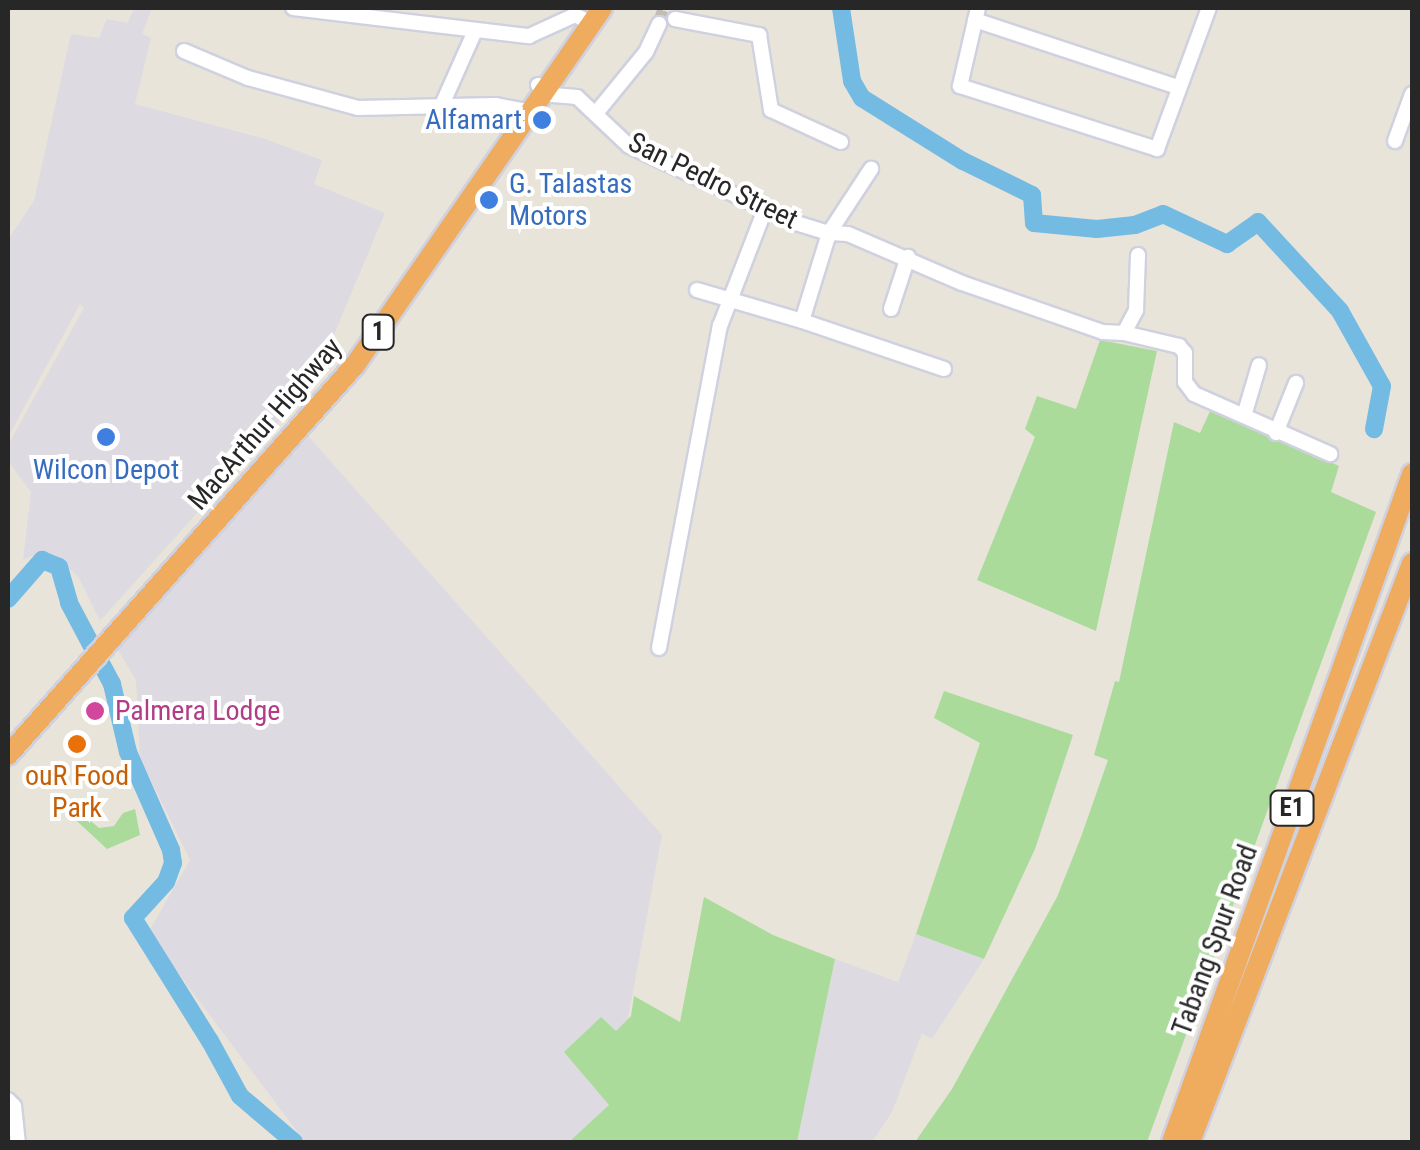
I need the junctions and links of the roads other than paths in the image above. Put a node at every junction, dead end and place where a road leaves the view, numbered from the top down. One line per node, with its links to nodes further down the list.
1 (293, 8): 7 (street)
2 (1210, 8): 9 (street)
3 (592, 14): 7 (street); 10 (highway, MacArthur Highway / 1)
4 (976, 14): 9 (street); 9 (street)
5 (674, 19): 16 (street)
6 (659, 24): 14 (street)
7 (475, 31): 12 (street)
8 (184, 50): 12 (street)
9 (1178, 87)
10 (542, 88): 13 (highway, MacArthur Highway / 1); 14 (street, San Pedro Street)
11 (1412, 94): 15 (street)
12 (440, 107): 13 (street)
13 (526, 110): 36 (highway, MacArthur Highway / 1)
14 (596, 112): 18 (street, San Pedro Street)
15 (1395, 141)
16 (841, 142)
17 (871, 169): 19 (street, San Pedro Street)
18 (766, 208): 19 (street, San Pedro Street); 23 (street)
19 (829, 233): 21 (street); 25 (street)
20 (1138, 255): 26 (street)
21 (908, 256): 24 (street); 26 (street)
22 (697, 290): 23 (street)
23 (730, 298): 25 (street); 35 (street)
24 (891, 309)
25 (802, 321): 28 (street)
26 (1124, 333): 30 (street)
27 (1260, 365): 30 (street)
28 (944, 369)
29 (1296, 383): 31 (street)
30 (1244, 416): 31 (street)
31 (1276, 433): 32 (street)
32 (1330, 454)
33 (1412, 474): 41 (highway, Tabang Spur Road / E1)
34 (1412, 563): 42 (highway, Tabang Spur Road / E1)
35 (659, 648)
36 (89, 652): 37 (highway, MacArthur Highway / 1); 38 (highway, MacArthur Highway / 1)
37 (8, 734)
38 (8, 755)
39 (8, 1100): 40 (street)
40 (18, 1142)
41 (1172, 1142)
42 (1190, 1142)

